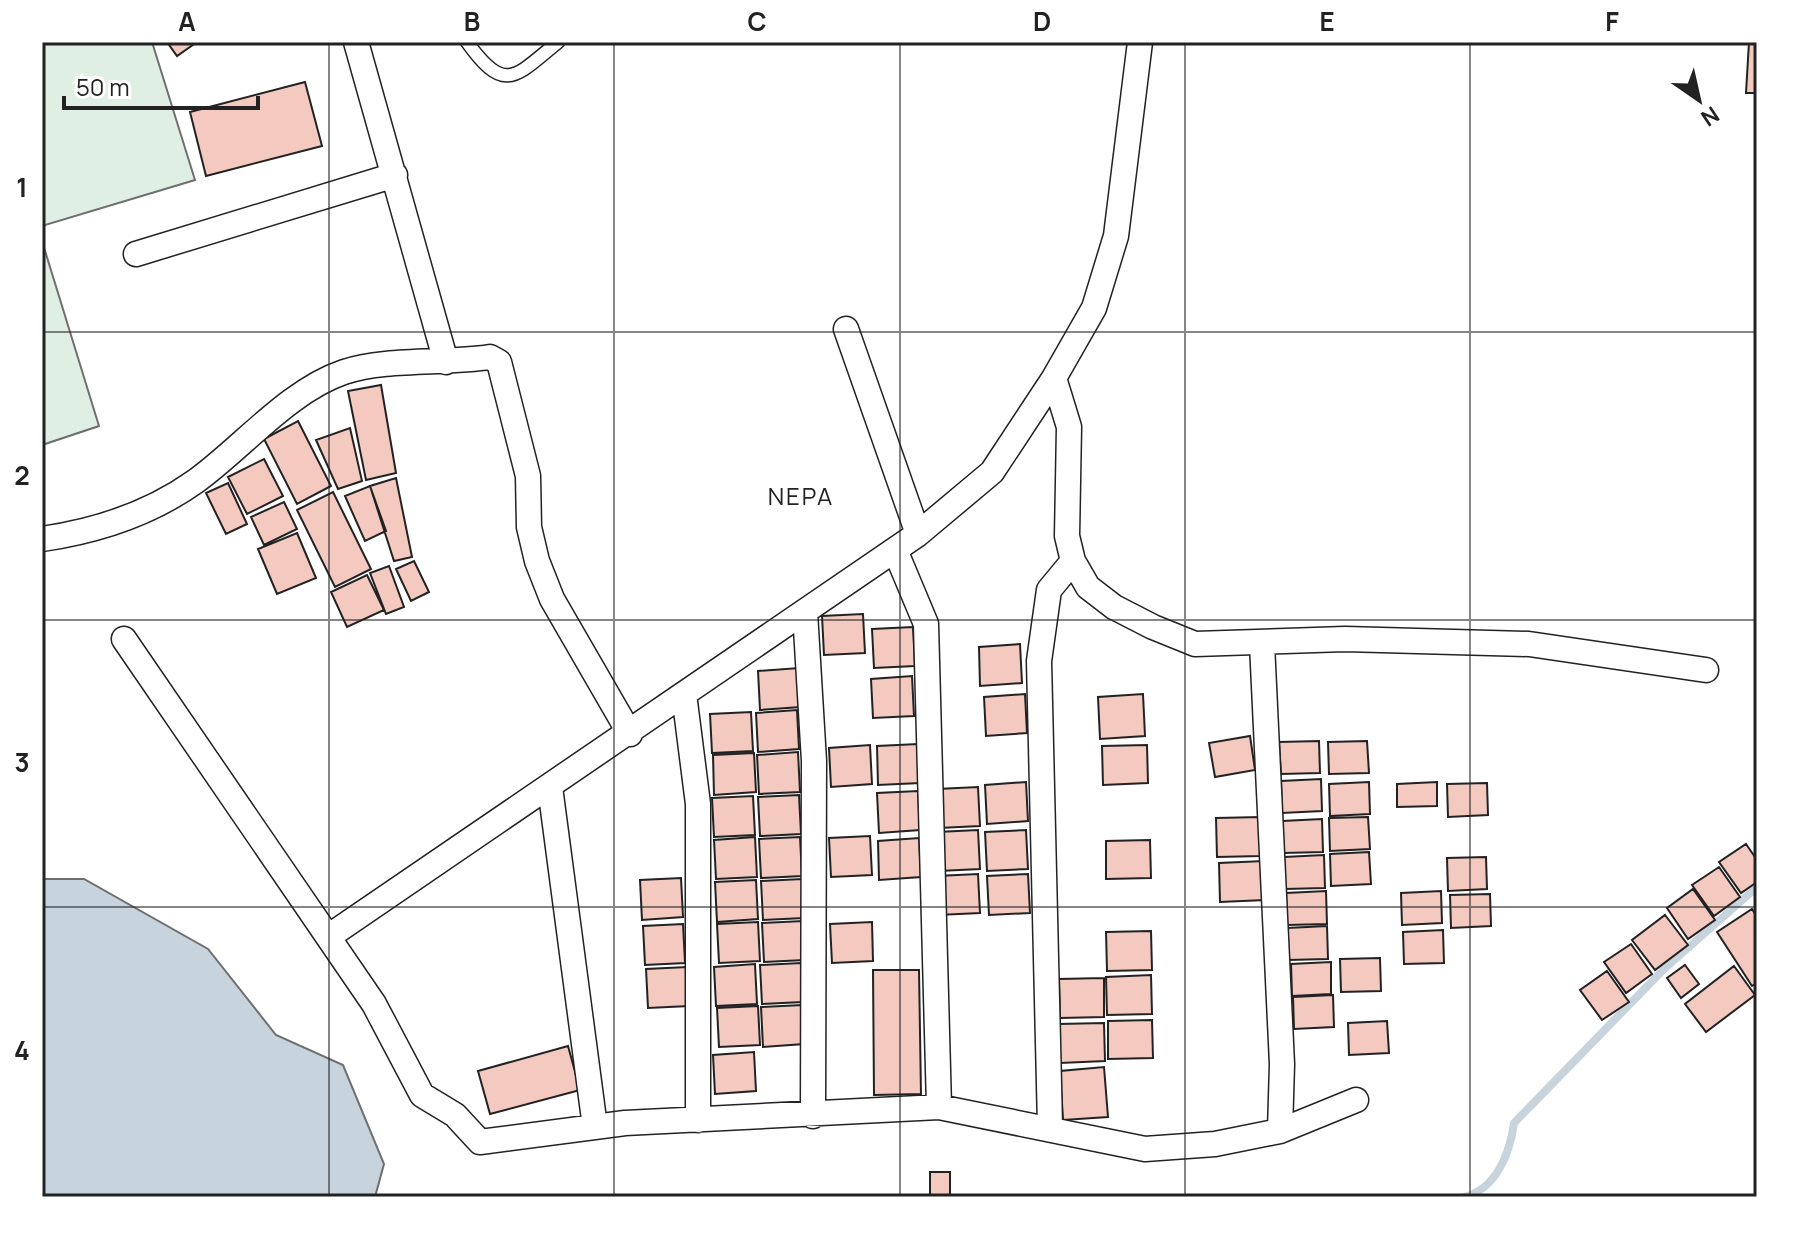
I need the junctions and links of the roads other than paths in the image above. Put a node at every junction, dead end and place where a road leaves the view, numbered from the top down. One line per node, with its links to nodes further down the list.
1 (356, 42): 5 (street)
2 (467, 42): 3 (lane)
3 (558, 42)
4 (1140, 42): 9 (street)
5 (395, 175): 6 (street); 8 (street)
6 (136, 254)
7 (846, 329): 10 (street)
8 (446, 362): 11 (street); 19 (street)
9 (1054, 378): 10 (street); 13 (street)
10 (918, 534): 12 (street)
11 (42, 539)
12 (895, 550): 14 (street); 23 (street)
13 (1073, 561): 16 (street); 27 (street)
14 (805, 612): 18 (street); 24 (street)
15 (124, 639): 21 (street)
16 (1262, 644): 17 (street); 28 (street)
17 (1706, 670)
18 (684, 694): 19 (street); 25 (street)
19 (630, 734): 20 (street)
20 (550, 787): 21 (street); 26 (street)
21 (328, 937): 26 (street)
22 (1356, 1100): 28 (street)
23 (939, 1107): 24 (street); 27 (street)
24 (813, 1116): 25 (street)
25 (698, 1120): 26 (street)
26 (595, 1127)
27 (1050, 1127): 28 (street)
28 (1280, 1131)

